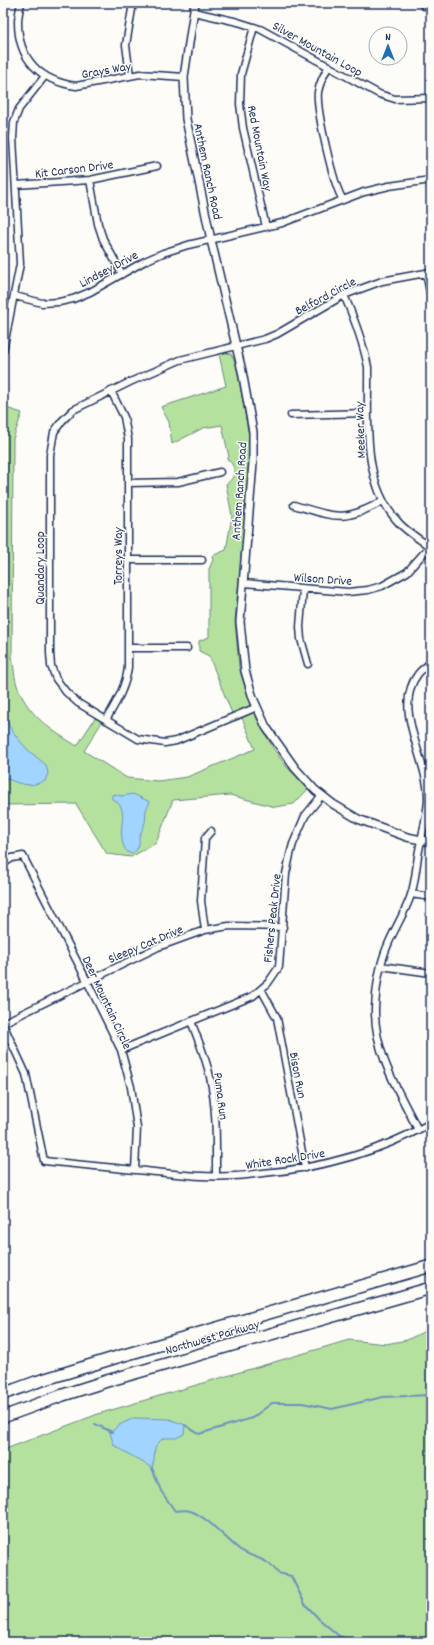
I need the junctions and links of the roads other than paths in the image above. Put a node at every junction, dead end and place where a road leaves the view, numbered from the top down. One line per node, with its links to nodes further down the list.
1 (21, 3): 7 (street, Grays Way)
2 (133, 3): 8 (street)
3 (195, 3): 4 (street, Anthem Ranch Road)
4 (194, 12): 5 (street, Silver Mountain Loop); 9 (street, Anthem Ranch Road)
5 (254, 26): 6 (street, Silver Mountain Loop); 16 (street, Red Mountain Way)
6 (329, 66): 10 (street, Silver Mountain Loop); 15 (street)
7 (45, 76): 8 (street, Grays Way); 14 (street)
8 (130, 76): 9 (street, Grays Way)
9 (184, 77): 17 (street, Anthem Ranch Road)
10 (431, 98)
11 (157, 166): 12 (street, Kit Carson Drive)
12 (90, 180): 14 (street, Kit Carson Drive); 19 (street)
13 (431, 180): 15 (street)
14 (16, 185): 21 (street)
15 (343, 200): 16 (street)
16 (266, 227): 17 (street)
17 (211, 240): 19 (street, Lindsey Drive); 23 (street, Anthem Ranch Road)
18 (429, 272): 20 (street, Belford Circle); 22 (street, Belford Circle)
19 (122, 274): 21 (street, Lindsey Drive)
20 (344, 295): 23 (street, Belford Circle); 26 (street, Meeker Way)
21 (15, 296): 24 (street)
22 (431, 297)
23 (237, 346): 25 (street, Quandary Loop); 35 (street, Anthem Ranch Road)
24 (3, 351)
25 (111, 391): 29 (street, Torreys Way); 42 (street, Quandary Loop)
26 (368, 413): 27 (street); 30 (street, Meeker Way)
27 (291, 415)
28 (220, 472): 29 (street)
29 (128, 483): 33 (street, Torreys Way)
30 (383, 501): 31 (street); 32 (street, Meeker Way)
31 (294, 505)
32 (430, 545): 36 (street, Wilson Drive)
33 (128, 560): 34 (street); 37 (street, Torreys Way)
34 (202, 560)
35 (244, 583): 36 (street, Wilson Drive); 41 (street, Anthem Ranch Road)
36 (303, 589): 40 (street)
37 (128, 648): 38 (street); 42 (street, Torreys Way)
38 (187, 648)
39 (431, 662): 43 (street)
40 (308, 664)
41 (257, 707): 42 (street, Quandary Loop); 44 (street, Anthem Ranch Road)
42 (106, 720)
43 (429, 788): 46 (street)
44 (322, 795): 46 (street, Anthem Ranch Road); 51 (street, Fishers Peak Drive)
45 (211, 831): 52 (street)
46 (421, 840): 47 (street, Anthem Ranch Road); 49 (street)
47 (431, 842)
48 (3, 864): 55 (street, Deer Mountain Circle)
49 (411, 894): 50 (street); 53 (street)
50 (431, 897)
51 (283, 927): 52 (street, Sleepy Cat Drive); 56 (street, Fishers Peak Drive)
52 (205, 930): 55 (street, Sleepy Cat Drive)
53 (381, 966): 54 (street); 61 (street)
54 (431, 973)
55 (87, 981): 58 (street, Sleepy Cat Drive); 59 (street, Deer Mountain Circle)
56 (261, 989): 57 (street, Fishers Peak Drive); 62 (street, Bison Run)
57 (191, 1021): 59 (street, Fishers Peak Drive); 64 (street, Puma Run)
58 (3, 1023): 63 (street)
59 (121, 1050): 63 (street, Deer Mountain Circle)
60 (431, 1123): 61 (street, White Rock Drive)
61 (418, 1130): 62 (street, White Rock Drive)
62 (306, 1168): 64 (street, White Rock Drive)
63 (134, 1170): 64 (street, White Rock Drive)
64 (216, 1176)
65 (431, 1266): 67 (highway, Northwest Parkway)
66 (431, 1288): 68 (highway, Northwest Parkway)
67 (3, 1394)
68 (3, 1417)

